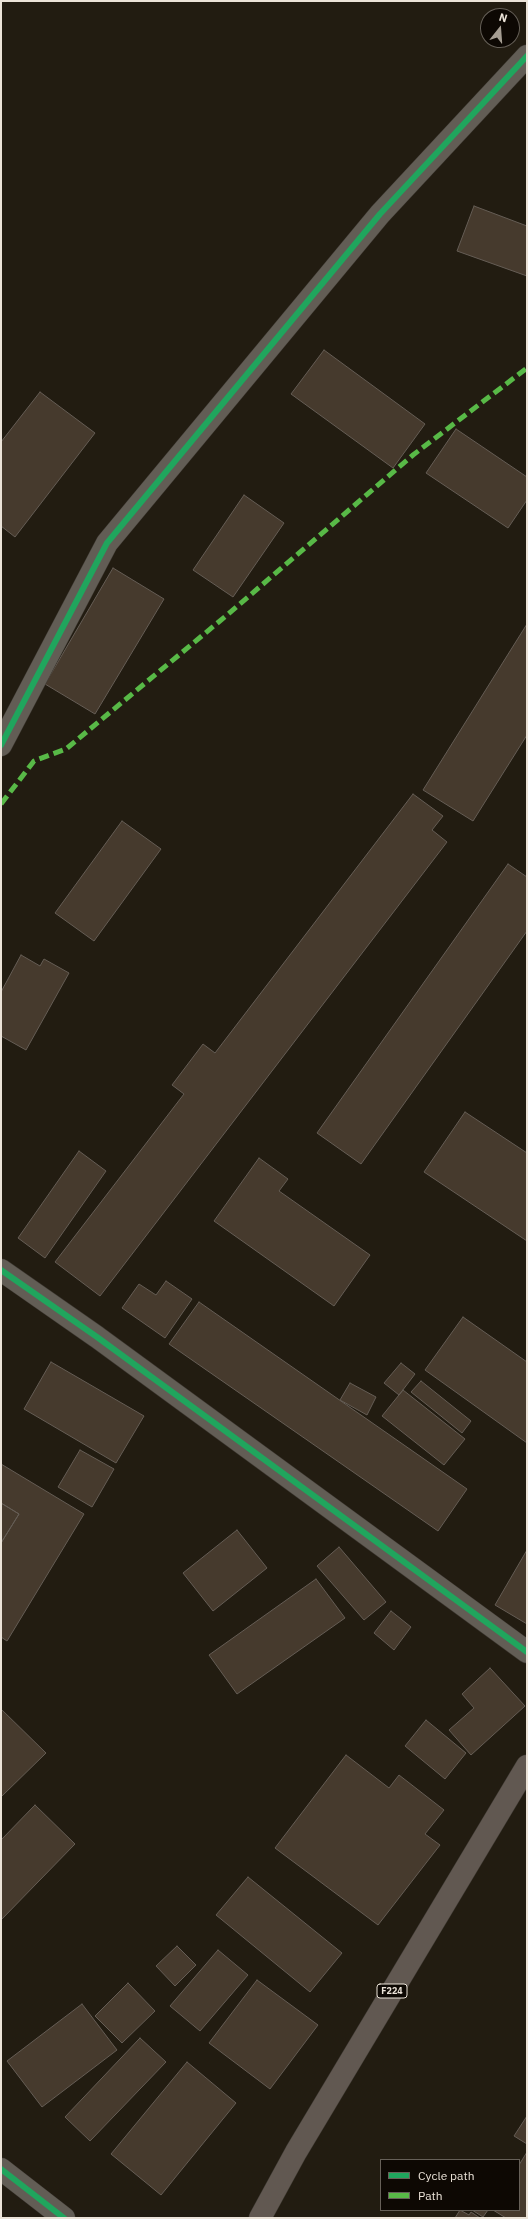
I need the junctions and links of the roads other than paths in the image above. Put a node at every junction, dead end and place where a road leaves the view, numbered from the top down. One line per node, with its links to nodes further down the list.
1 (527, 56): 2 (street)
2 (1, 745)
3 (1, 1270): 4 (street)
4 (527, 1652)
5 (527, 1766): 8 (main road, F224)
6 (1, 2169): 7 (street)
7 (64, 2218)
8 (260, 2218)

